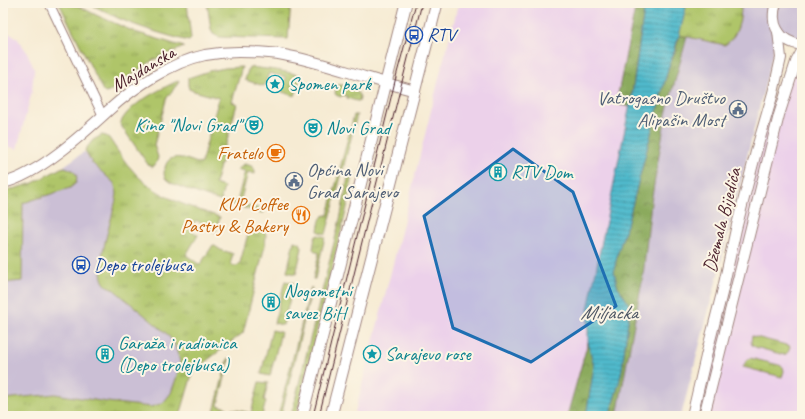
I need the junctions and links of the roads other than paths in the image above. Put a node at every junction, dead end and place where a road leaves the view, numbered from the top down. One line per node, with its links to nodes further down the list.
1 (48, 3): 10 (street)
2 (406, 3): 8 (main road)
3 (437, 3): 9 (main road)
4 (776, 3): 5 (street, Džemala Bijedića)
5 (778, 31): 6 (street); 14 (street, Džemala Bijedića)
6 (802, 45)
7 (802, 51): 15 (street, Džemala Bijedića)
8 (386, 83): 9 (street, Majdanska); 10 (street, Majdanska); 12 (main road)
9 (415, 91): 13 (main road)
10 (103, 116): 11 (street, Majdanska)
11 (3, 182)
12 (302, 416)
13 (331, 416)
14 (692, 416)
15 (704, 416)

